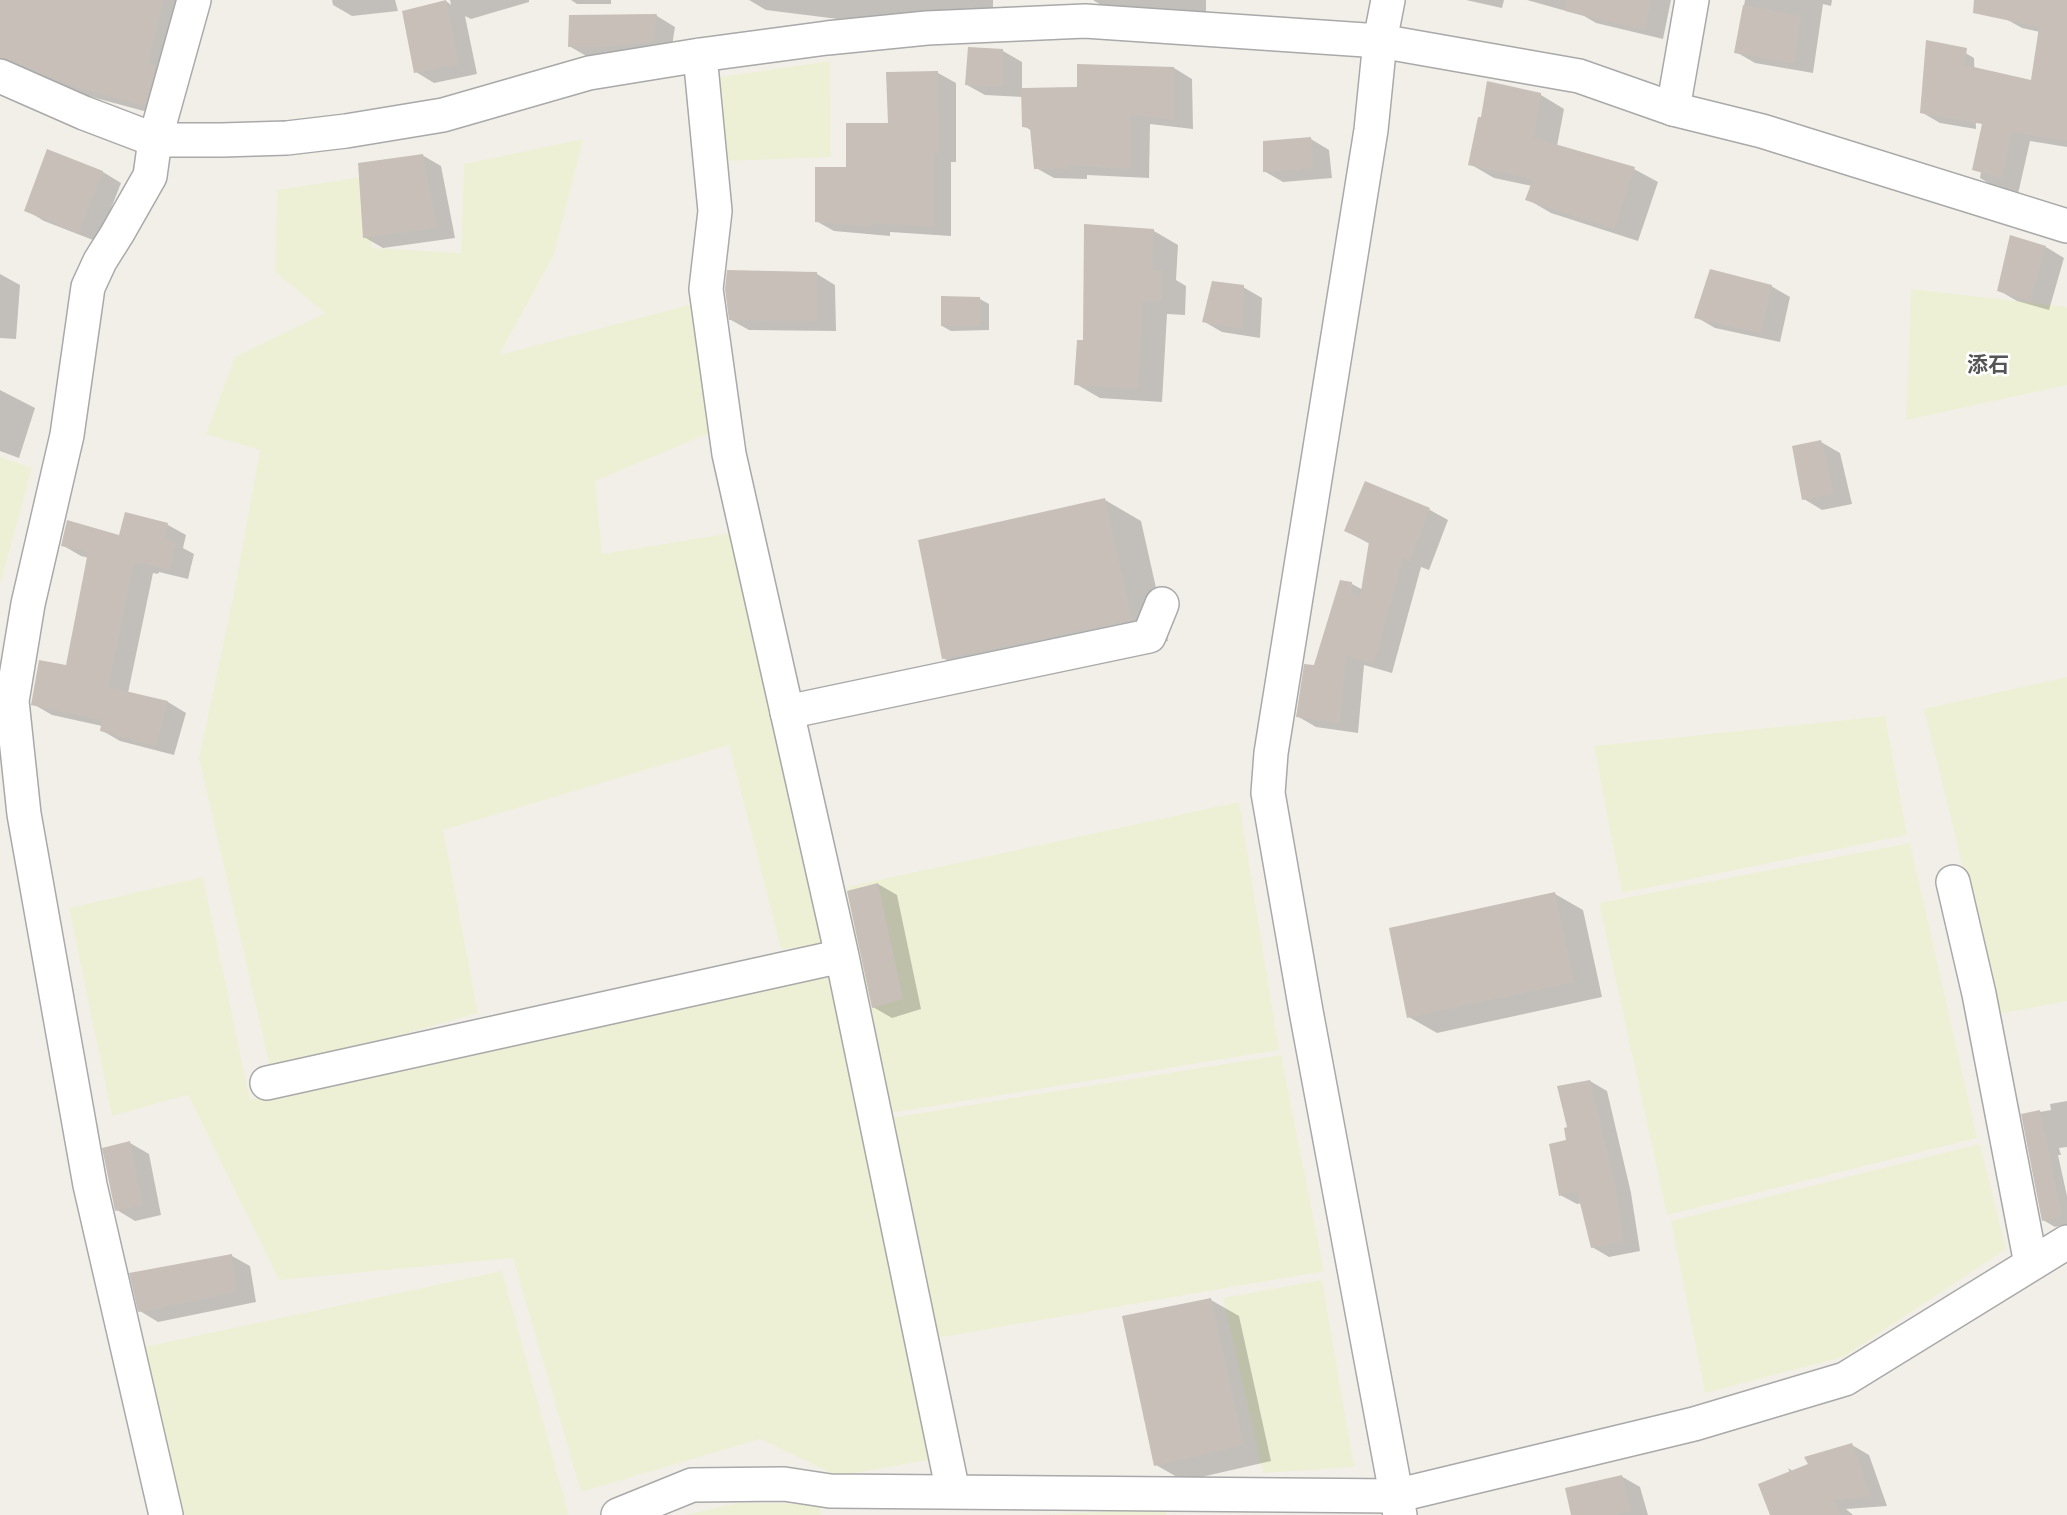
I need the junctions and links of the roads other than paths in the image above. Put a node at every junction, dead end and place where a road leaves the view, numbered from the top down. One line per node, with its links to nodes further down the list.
1 (194, 0): 9 (street)
2 (1388, 0): 5 (street)
3 (1692, 0): 8 (street)
4 (1085, 10): 5 (street); 6 (street)
5 (1380, 41): 8 (street); 19 (street)
6 (700, 55): 9 (street); 12 (street)
7 (0, 76): 9 (street)
8 (1673, 109): 10 (street)
9 (155, 140): 20 (street)
10 (2067, 226)
11 (1162, 604): 12 (street)
12 (787, 712): 14 (street)
13 (1953, 882): 17 (street)
14 (842, 956): 15 (street); 18 (street)
15 (267, 1083)
16 (2067, 1242): 17 (street)
17 (2031, 1264): 19 (street)
18 (952, 1492): 19 (street); 21 (street)
19 (1398, 1505)
20 (166, 1515)
21 (618, 1515)

